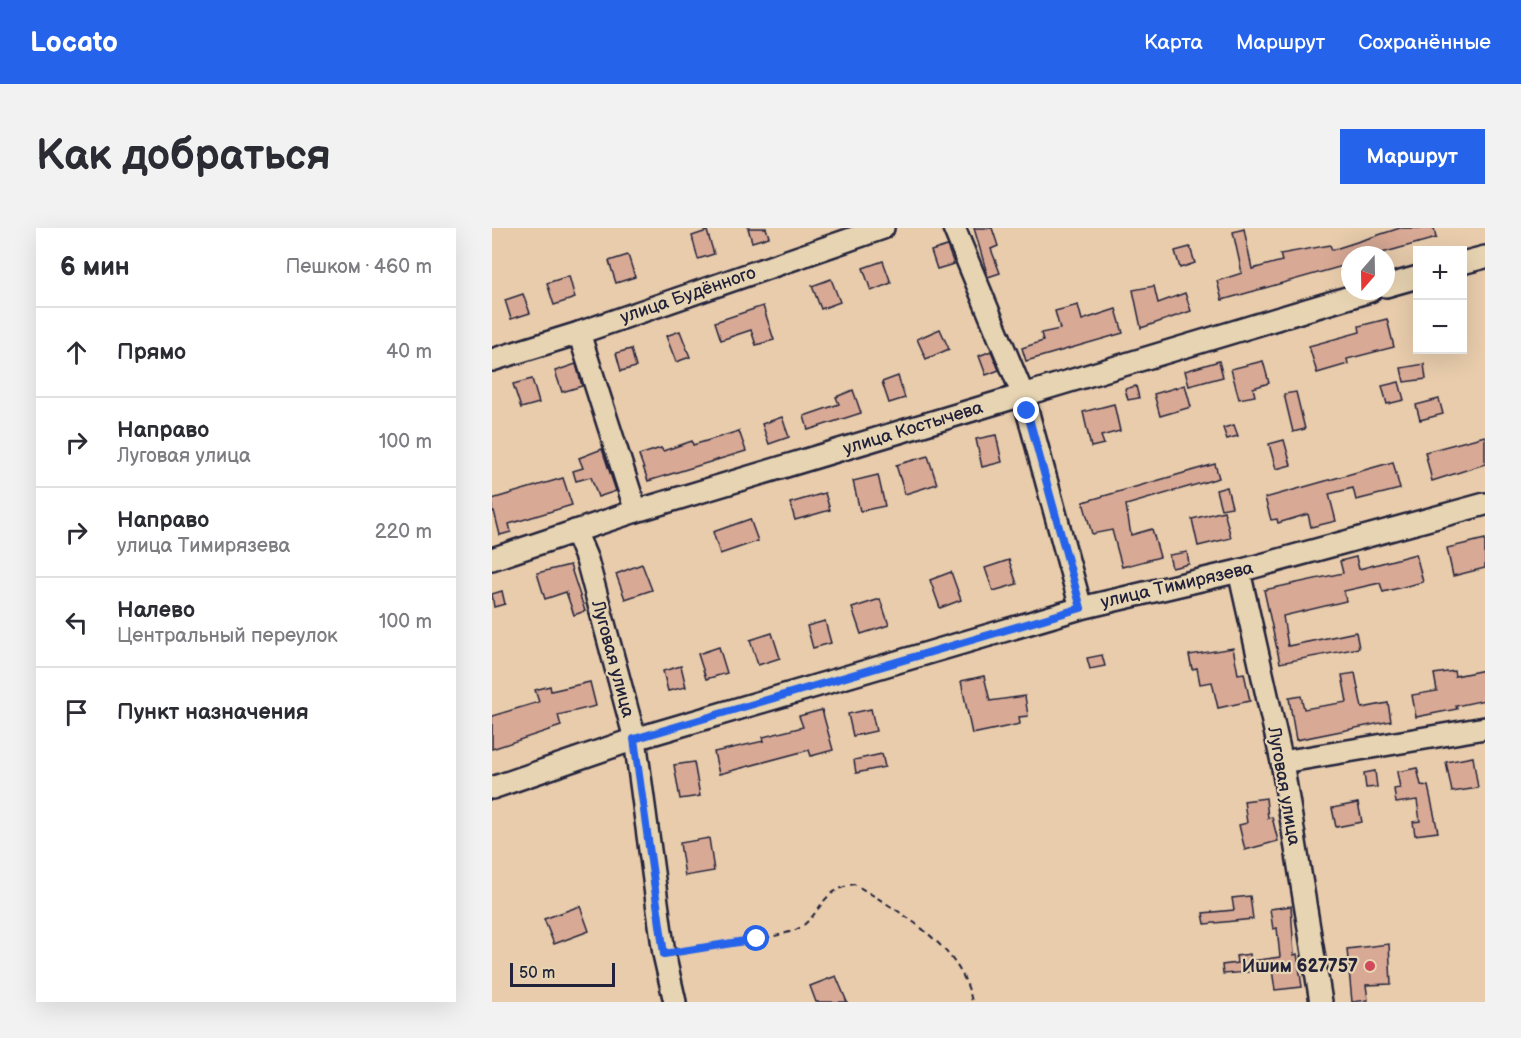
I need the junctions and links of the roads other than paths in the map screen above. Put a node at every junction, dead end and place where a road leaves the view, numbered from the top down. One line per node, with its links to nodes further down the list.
1 (884, 228): 8 (street, улица Будённого)
2 (954, 228): 10 (street)
3 (1485, 257): 4 (street)
4 (1467, 262)
5 (1413, 278): 6 (street)
6 (1395, 283)
7 (1341, 300): 10 (street, улица Костычева)
8 (579, 333): 9 (street, улица Будённого); 12 (street)
9 (492, 360)
10 (1023, 395): 12 (street, улица Костычева); 16 (street)
11 (1485, 504): 15 (street, улица Тимирязева)
12 (636, 511): 13 (street, улица Костычева)
13 (575, 531): 14 (street, улица Костычева); 18 (street, Луговая улица)
14 (492, 559)
15 (1239, 572): 16 (street, улица Тимирязева); 19 (street, Луговая улица)
16 (1081, 608): 18 (street, улица Тимирязева)
17 (1485, 728): 19 (street)
18 (634, 739): 20 (street, улица Тимирязева); 21 (street, Луговая улица)
19 (1282, 762): 22 (street, Луговая улица)
20 (492, 788)
21 (675, 1002)
22 (1321, 1002)

